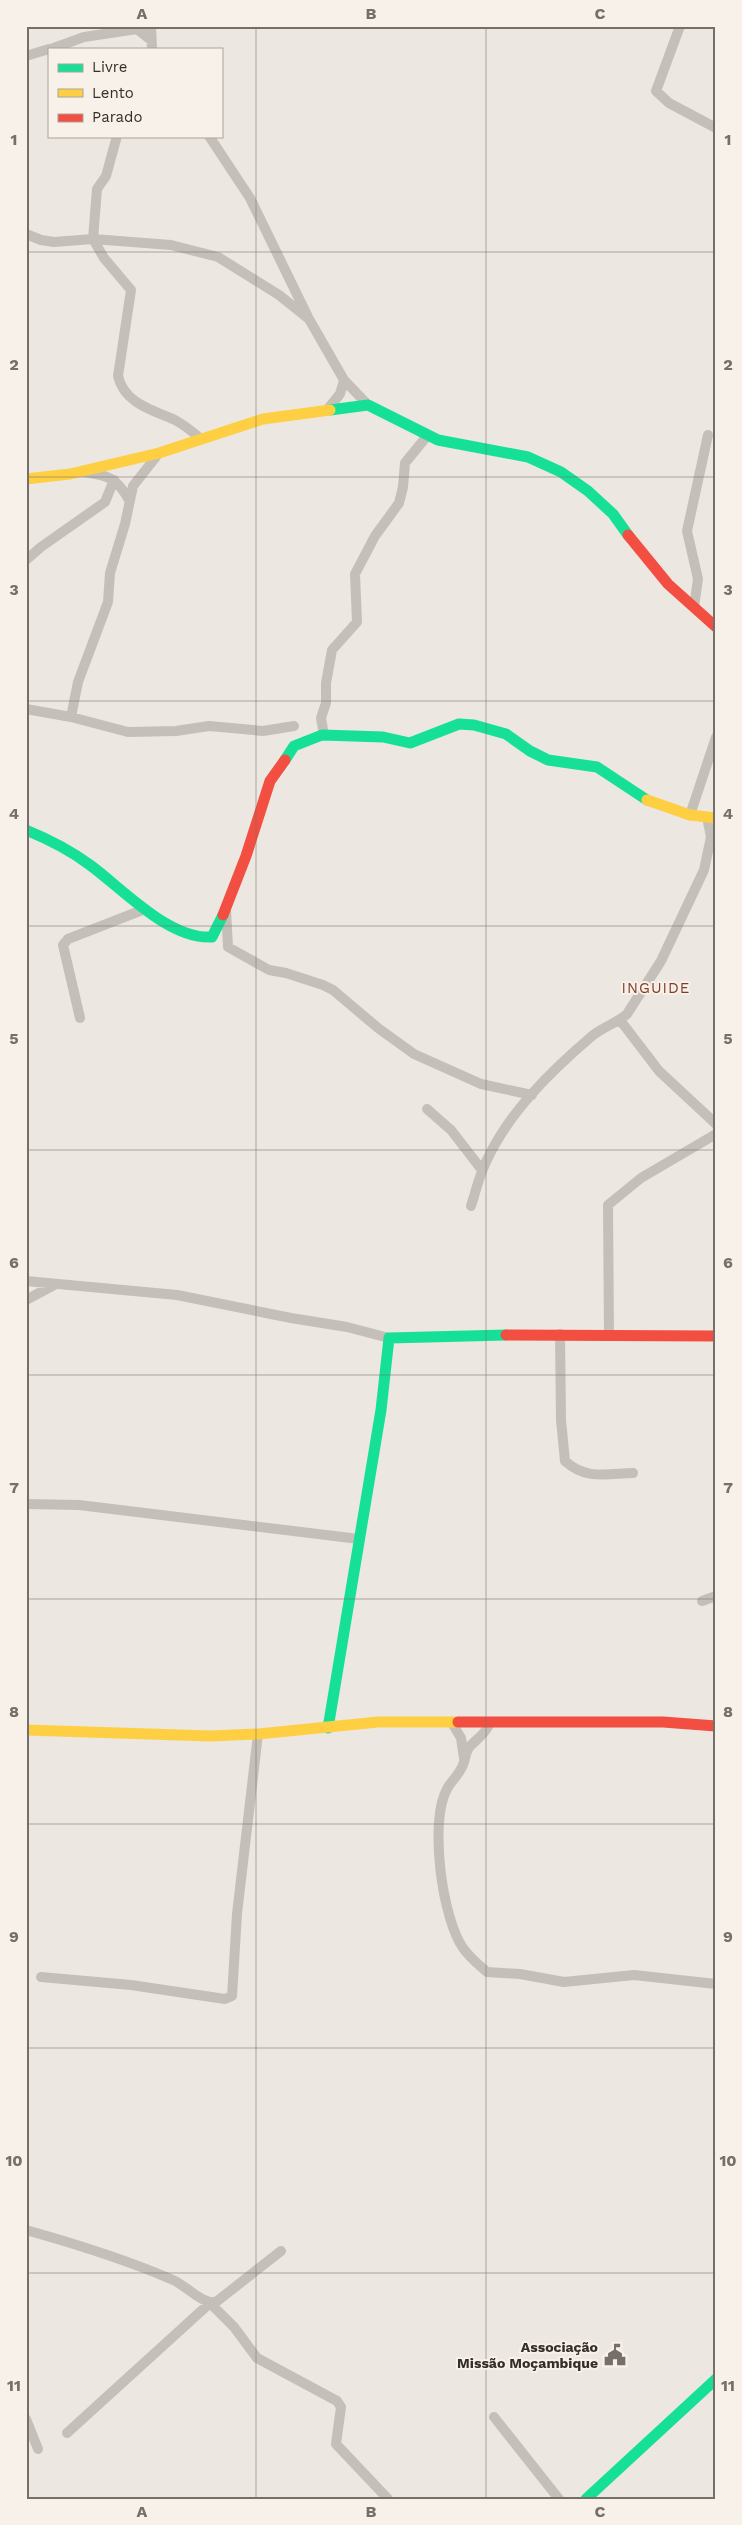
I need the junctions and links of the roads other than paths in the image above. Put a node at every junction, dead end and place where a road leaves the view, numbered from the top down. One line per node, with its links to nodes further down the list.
1 (152, 26): 3 (street)
2 (680, 26): 7 (street)
3 (151, 44): 4 (street)
4 (53, 48)
5 (48, 50): 6 (street)
6 (26, 56)
7 (716, 128)
8 (116, 138): 11 (street)
9 (210, 138): 12 (street)
10 (26, 234): 11 (street)
11 (93, 239): 12 (street); 18 (street)
12 (309, 319): 13 (street)
13 (344, 380): 14 (street); 15 (street)
14 (368, 405): 15 (street); 17 (street)
15 (327, 410): 18 (street)
16 (708, 435): 25 (street)
17 (427, 436): 25 (street); 30 (street)
18 (201, 439): 19 (street)
19 (159, 453): 20 (street); 23 (street)
20 (82, 472): 21 (street); 22 (street)
21 (26, 479)
22 (114, 480): 23 (street); 24 (street)
23 (129, 500): 28 (street)
24 (26, 560)
25 (694, 607): 26 (street)
26 (716, 626)
27 (26, 710): 28 (street)
28 (72, 717): 29 (street)
29 (294, 726)
30 (324, 735): 32 (street); 35 (street)
31 (716, 737): 32 (street)
32 (690, 815): 33 (street)
33 (712, 818): 38 (street)
34 (26, 830): 36 (street)
35 (226, 907): 36 (street); 39 (street)
36 (145, 909): 37 (street)
37 (80, 1018)
38 (620, 1020): 39 (street); 41 (street)
39 (532, 1095): 43 (street)
40 (427, 1109): 43 (street)
41 (716, 1124)
42 (716, 1134): 49 (street)
43 (482, 1170): 44 (street)
44 (471, 1206)
45 (26, 1281): 46 (street)
46 (55, 1284): 47 (street); 51 (street)
47 (26, 1300)
48 (560, 1334): 49 (street); 51 (street); 52 (street)
49 (609, 1335): 50 (street)
50 (716, 1336)
51 (389, 1338): 54 (street)
52 (633, 1474)
53 (26, 1504): 54 (street)
54 (359, 1539): 60 (street)
55 (716, 1596): 56 (street)
56 (702, 1601)
57 (452, 1723): 58 (street); 60 (street); 63 (street)
58 (490, 1723): 59 (street); 63 (street)
59 (716, 1726)
60 (328, 1728): 62 (street)
61 (26, 1730): 62 (street)
62 (258, 1734): 64 (street)
63 (465, 1761): 65 (street)
64 (42, 1977)
65 (716, 1984)
66 (26, 2230): 68 (street)
67 (282, 2251): 68 (street)
68 (210, 2303): 72 (street); 74 (street)
69 (716, 2379): 76 (street)
70 (494, 2417): 75 (street)
71 (26, 2419): 73 (street)
72 (67, 2433)
73 (38, 2449)
74 (388, 2499)
75 (559, 2499)
76 (586, 2499)

